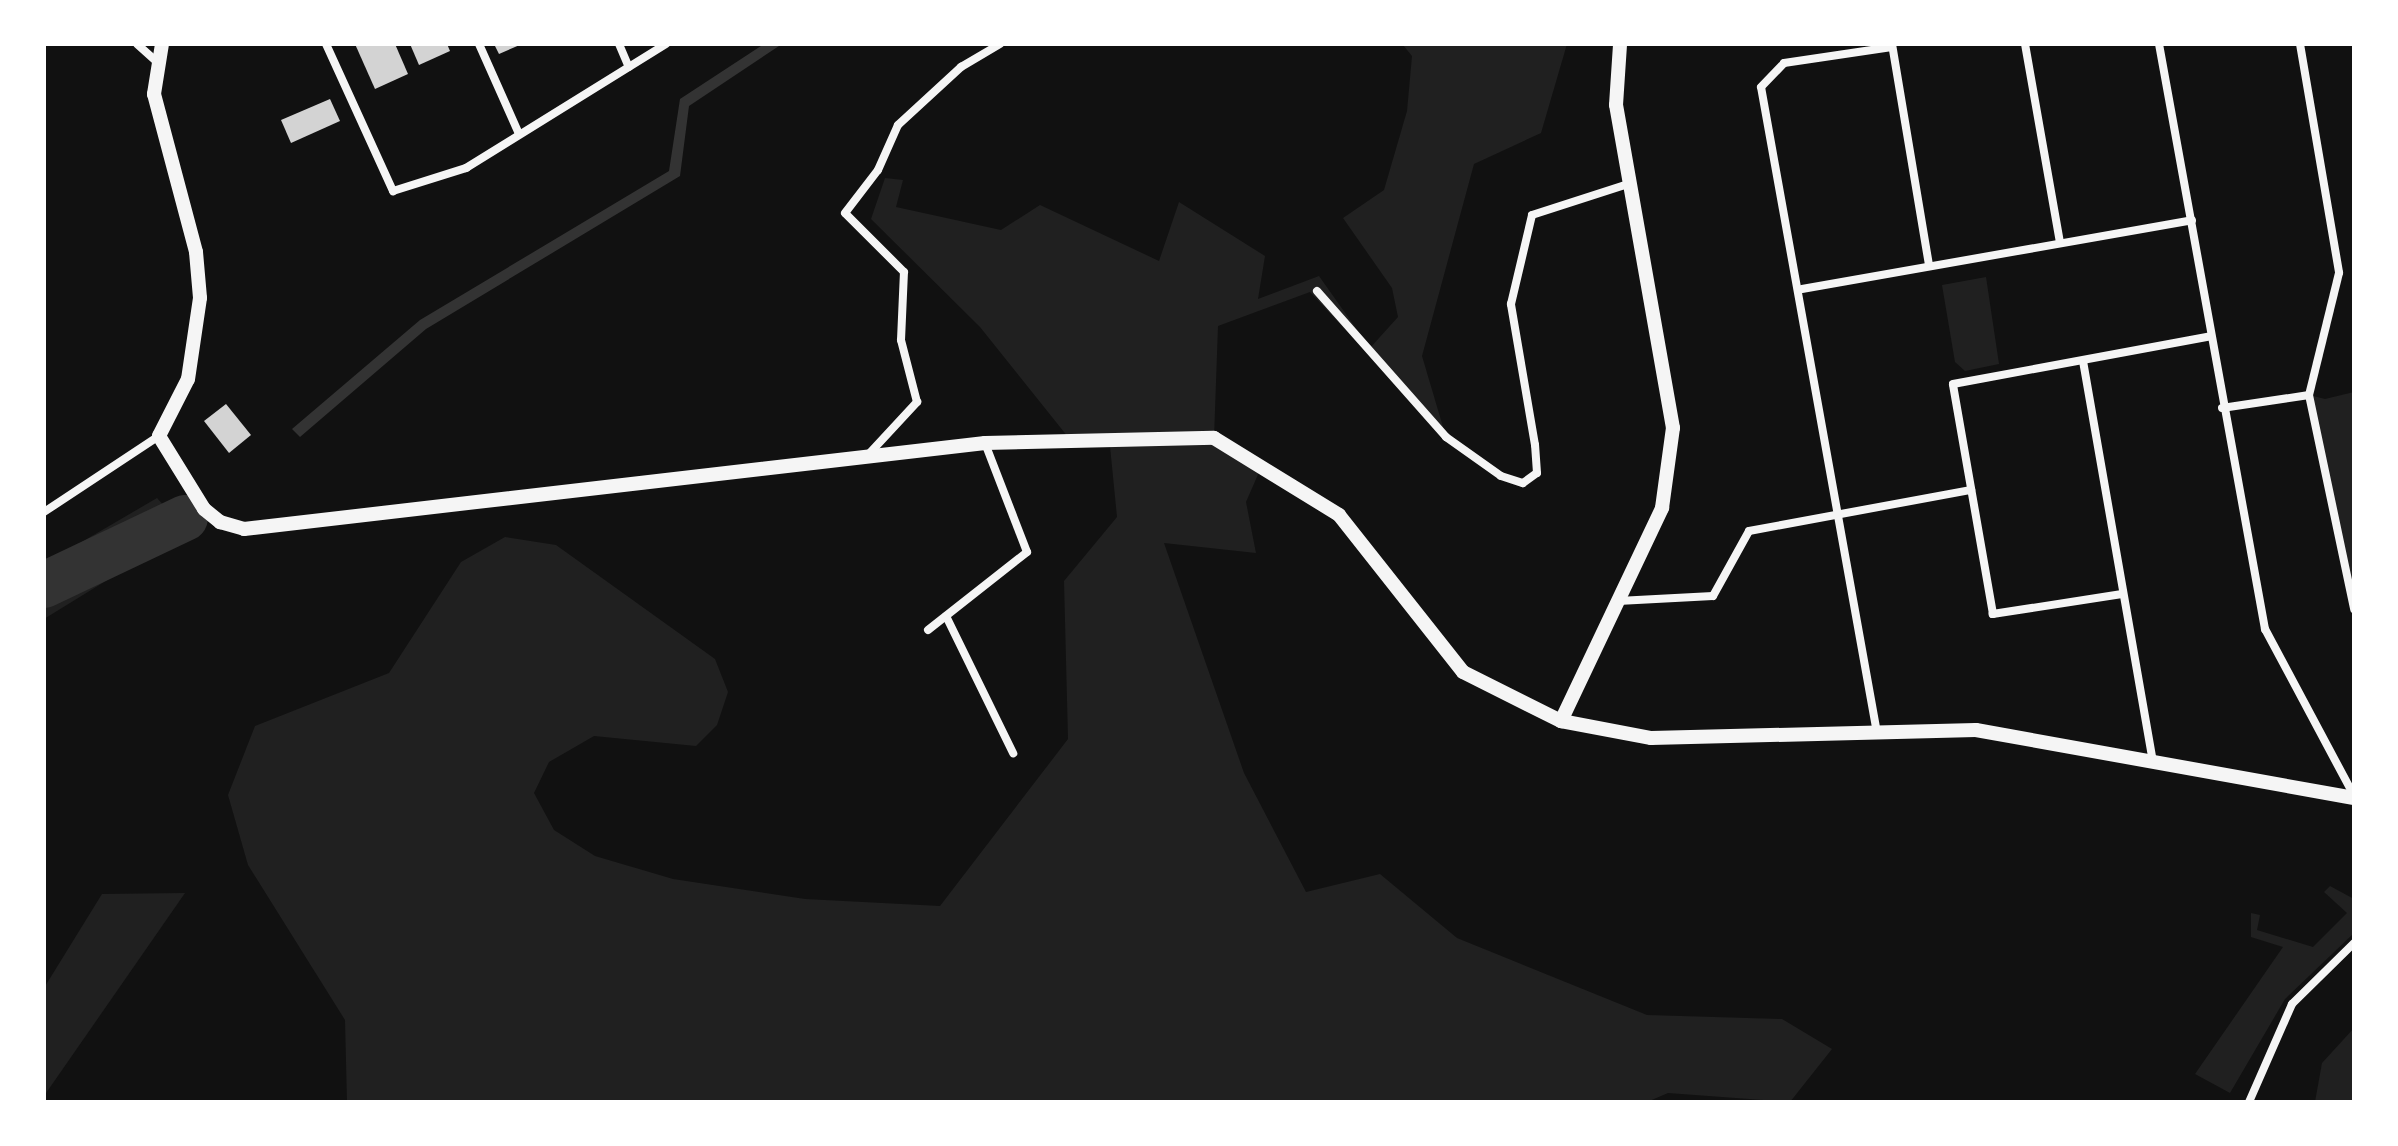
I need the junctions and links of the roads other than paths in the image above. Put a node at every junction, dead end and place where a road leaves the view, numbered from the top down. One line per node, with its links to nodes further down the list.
1 (137, 44): 13 (street)
2 (162, 44): 13 (street)
3 (326, 44): 15 (street)
4 (479, 44): 15 (street)
5 (619, 44): 14 (street)
6 (666, 44): 14 (street)
7 (1000, 44): 28 (street)
8 (1620, 44): 16 (street)
9 (2025, 44): 18 (street)
10 (2159, 44): 17 (street)
11 (2300, 44): 24 (street)
12 (1892, 45): 19 (street); 20 (street)
13 (155, 60): 26 (street)
14 (629, 67): 15 (street)
15 (519, 134)
16 (1628, 184): 21 (street); 33 (street)
17 (2192, 220): 18 (street); 22 (street)
18 (2060, 242): 19 (street)
19 (1929, 265): 20 (street)
20 (1802, 289): 31 (street)
21 (1317, 291)
22 (2211, 336): 23 (street); 25 (street)
23 (2083, 361): 29 (street); 32 (street)
24 (2309, 395): 25 (street); 34 (street)
25 (2222, 408): 41 (street)
26 (159, 436): 28 (street); 30 (street)
27 (985, 443): 28 (street); 35 (street); 37 (street)
28 (867, 456)
29 (1971, 490): 31 (street); 32 (street)
30 (44, 512)
31 (1842, 513): 33 (street); 38 (street)
32 (2122, 594): 40 (street)
33 (1617, 601): 37 (street)
34 (2354, 609)
35 (946, 616): 36 (street); 39 (street)
36 (928, 630)
37 (1561, 721): 38 (street)
38 (1877, 733): 40 (street)
39 (1013, 753)
40 (2153, 763): 41 (street)
41 (2354, 797)
42 (2354, 943): 43 (street)
43 (2249, 1102)

